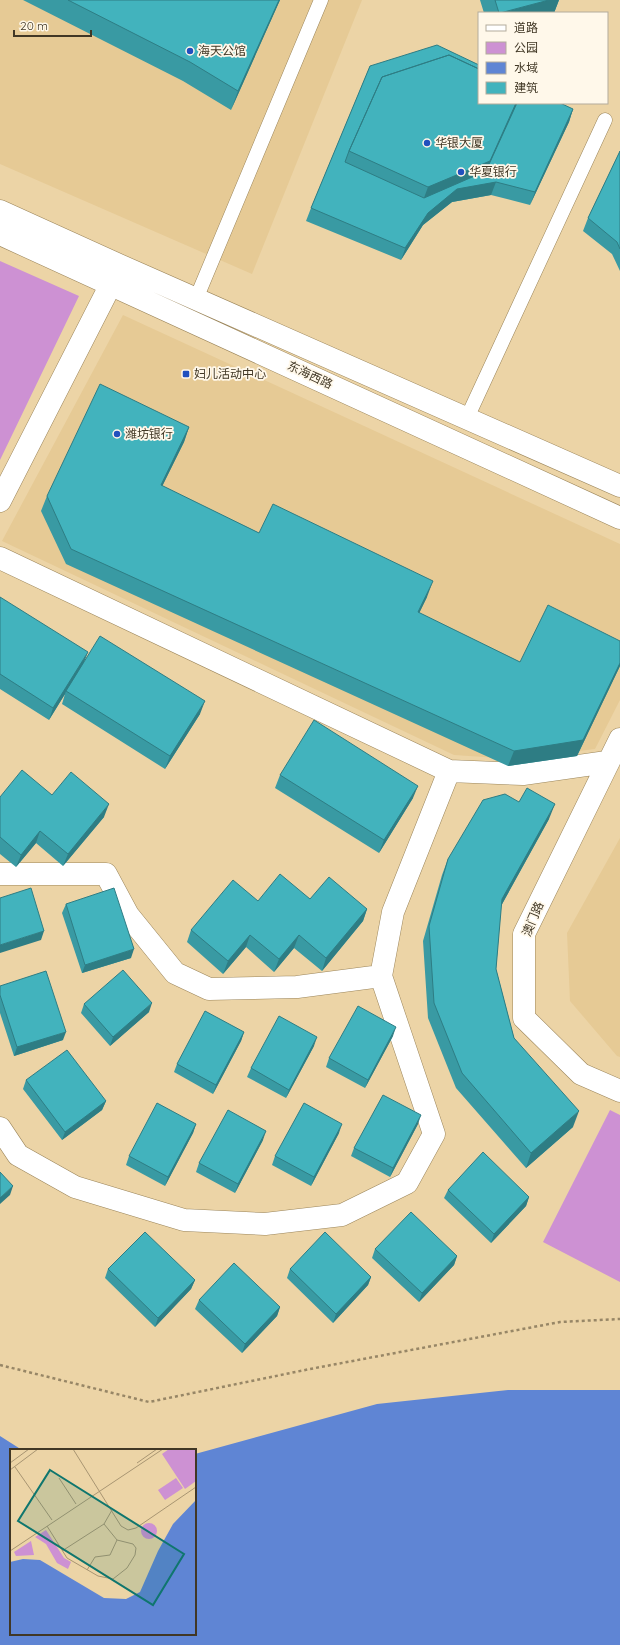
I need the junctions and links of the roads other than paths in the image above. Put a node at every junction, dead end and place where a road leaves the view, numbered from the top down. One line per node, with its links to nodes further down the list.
1 (321, 0): 6 (lane)
2 (605, 120): 7 (lane)
3 (0, 211): 6 (street, 东海西路)
4 (0, 234): 5 (street, 东海西路)
5 (111, 284): 9 (street); 10 (street, 东海西路)
6 (196, 299): 7 (street, 东海西路)
7 (467, 418): 8 (street, 东海西路)
8 (620, 486)
9 (0, 501)
10 (620, 518)
11 (0, 558): 14 (street)
12 (620, 739): 13 (street, 澳门路)
13 (607, 762): 14 (street); 17 (street, 澳门路)
14 (449, 771): 16 (street)
15 (0, 874): 16 (street)
16 (381, 976): 18 (street)
17 (620, 1091)
18 (0, 1128)

